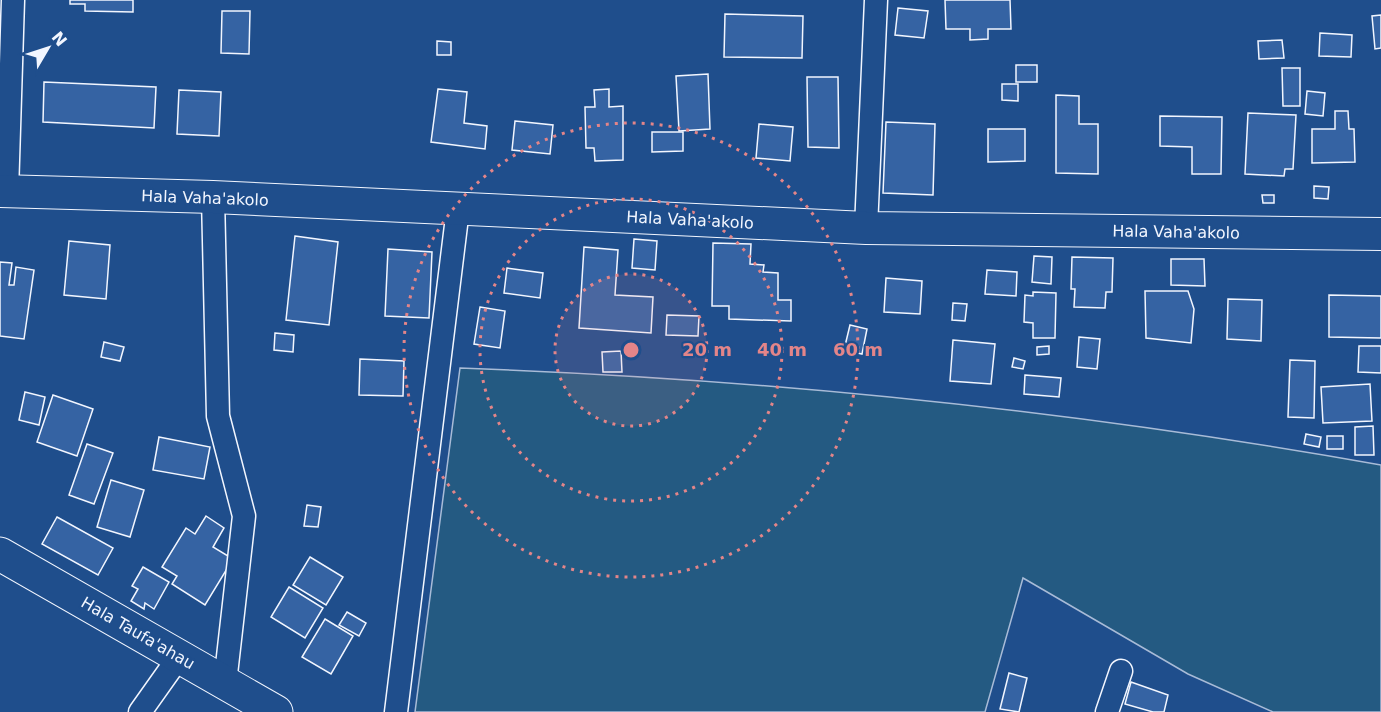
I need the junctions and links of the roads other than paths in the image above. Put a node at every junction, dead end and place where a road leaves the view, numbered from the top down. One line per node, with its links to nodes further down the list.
1 (13, 0): 3 (street)
2 (876, 0): 6 (street)
3 (4, 192): 4 (main road, Hala Vaha'akolo)
4 (213, 197): 5 (main road, Hala Vaha'akolo); 11 (street)
5 (458, 209): 6 (main road, Hala Vaha'akolo); 14 (street)
6 (867, 228): 7 (main road, Hala Vaha'akolo)
7 (1381, 234)
8 (0, 554): 9 (main road, Hala Taufa'ahau)
9 (179, 657): 11 (main road, Hala Taufa'ahau); 12 (street)
10 (1122, 671): 15 (street)
11 (225, 683): 13 (main road, Hala Taufa'ahau)
12 (140, 712)
13 (276, 712)
14 (396, 712)
15 (1107, 712)

